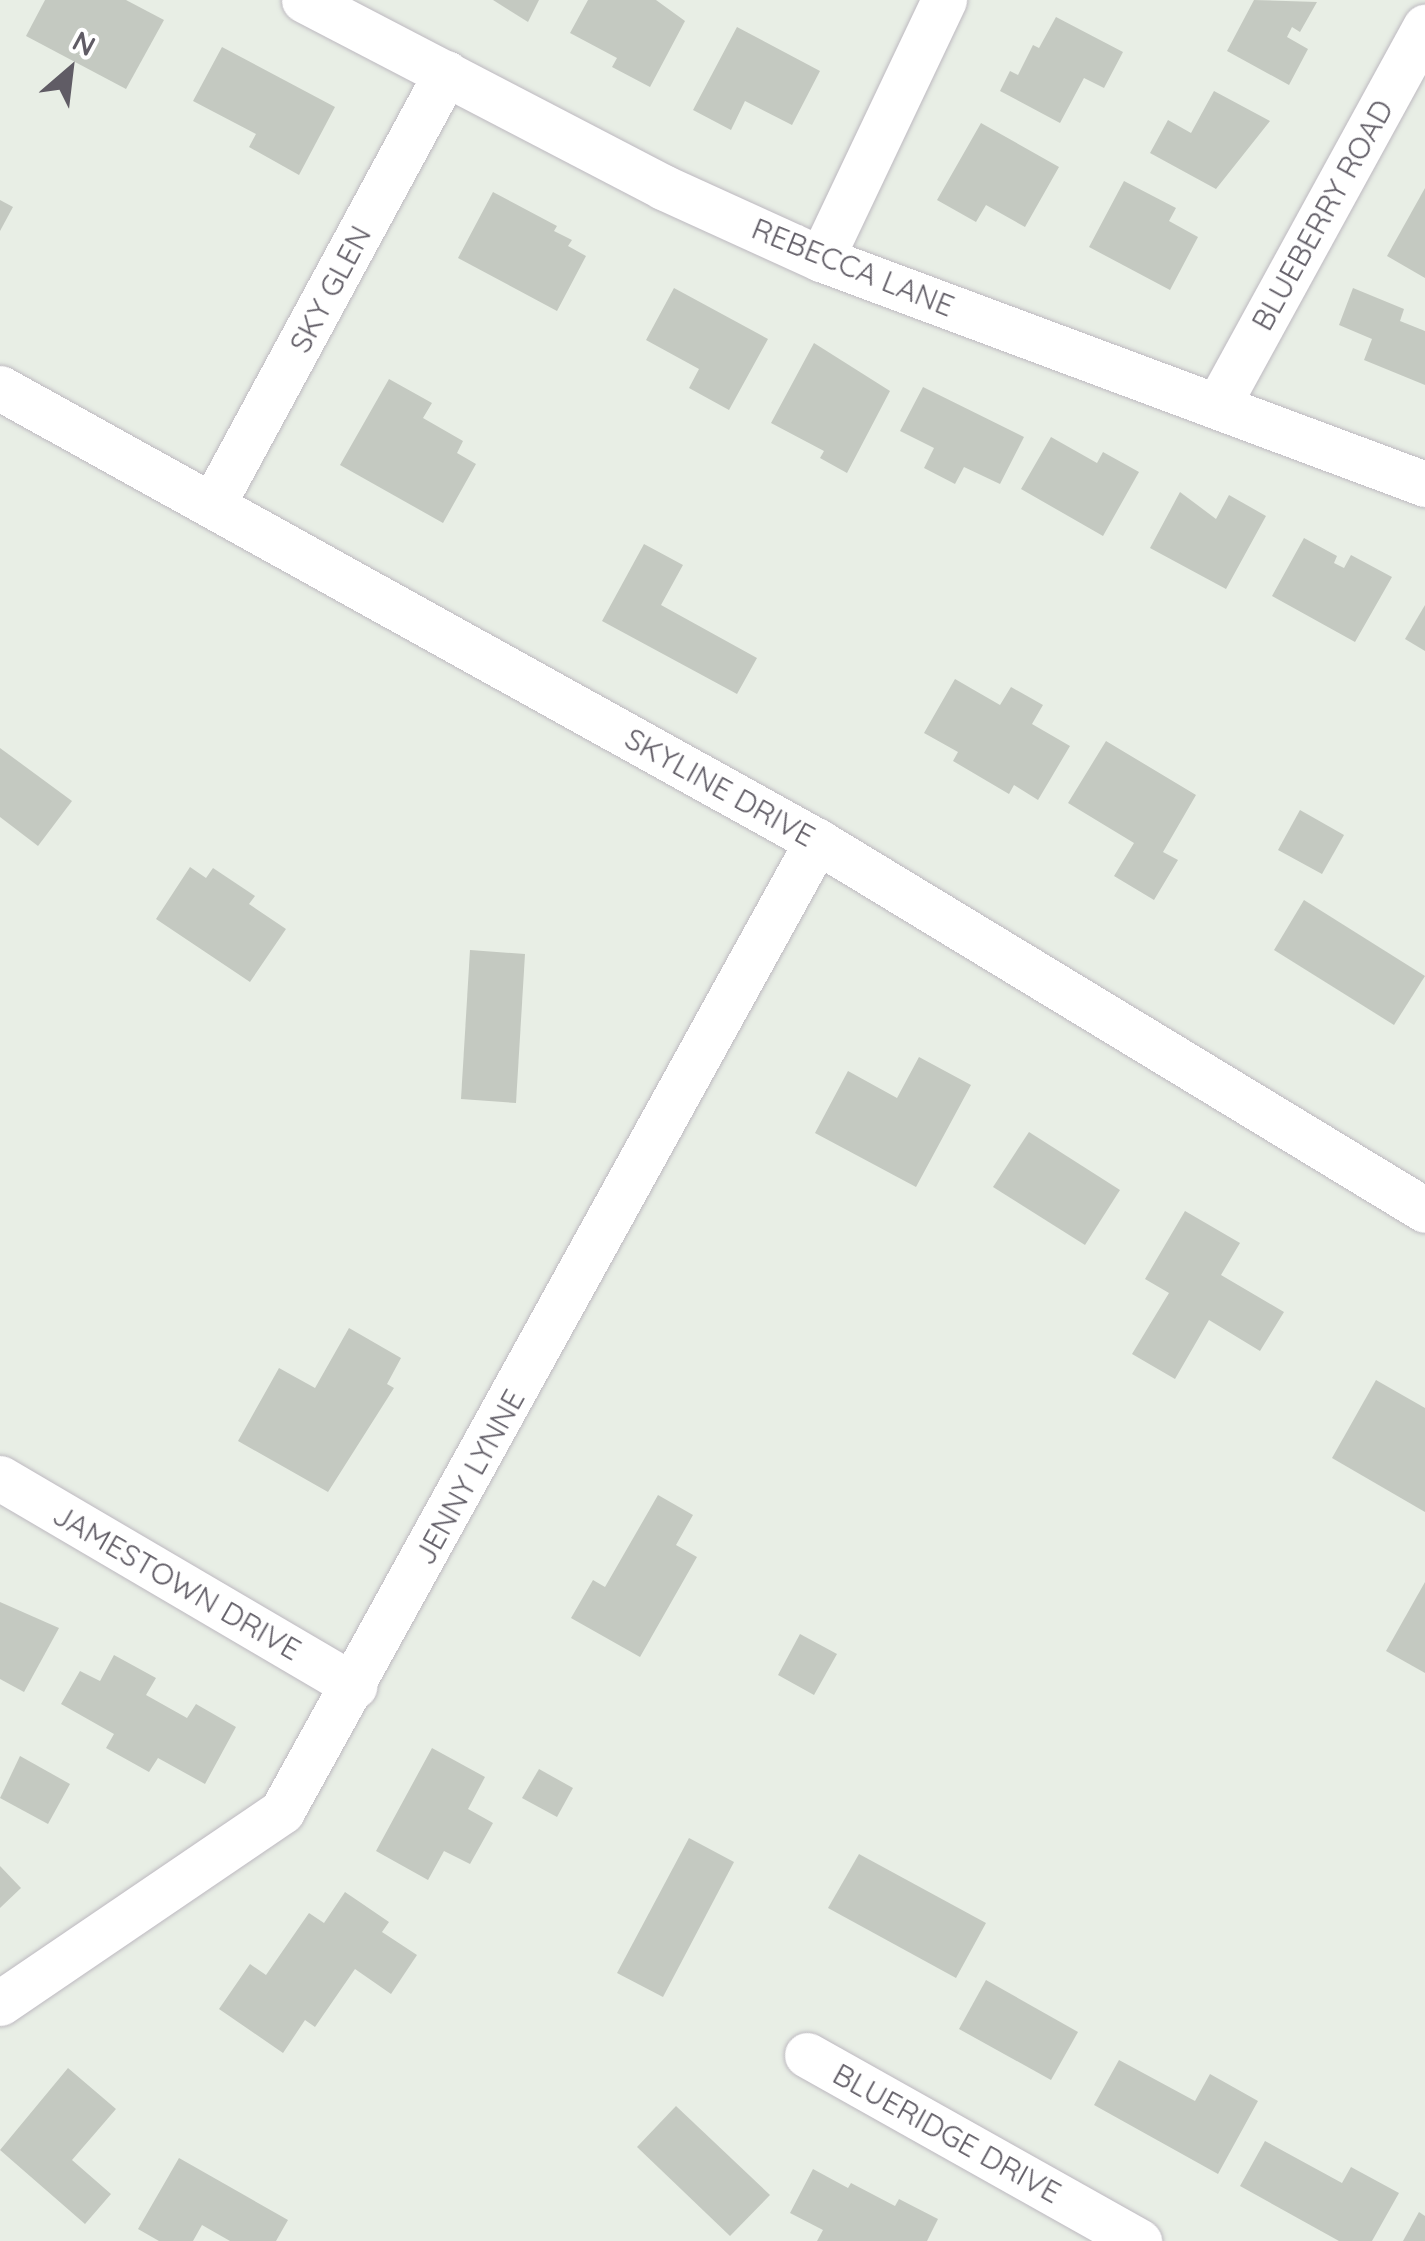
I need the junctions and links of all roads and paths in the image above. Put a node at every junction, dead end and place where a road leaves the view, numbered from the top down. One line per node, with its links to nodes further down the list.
1 (304, 0): 4 (street, REBECCA LANE)
2 (944, 0): 5 (street)
3 (1425, 27): 7 (street, BLUEBERRY ROAD)
4 (446, 73): 5 (street, REBECCA LANE); 9 (street, SKY GLEN)
5 (821, 259): 7 (street, REBECCA LANE)
6 (0, 388): 9 (street, SKYLINE DRIVE)
7 (1218, 403): 8 (street, REBECCA LANE)
8 (1425, 484)
9 (213, 504): 10 (street, SKYLINE DRIVE)
10 (817, 840): 11 (street, SKYLINE DRIVE); 13 (street, JENNY LYNNE)
11 (1425, 1210)
12 (0, 1478): 13 (street, JAMESTOWN DRIVE)
13 (355, 1686): 14 (street, JENNY LYNNE)
14 (0, 2004)
15 (807, 2055): 16 (street, BLUERIDGE DRIVE)
16 (1139, 2241)

